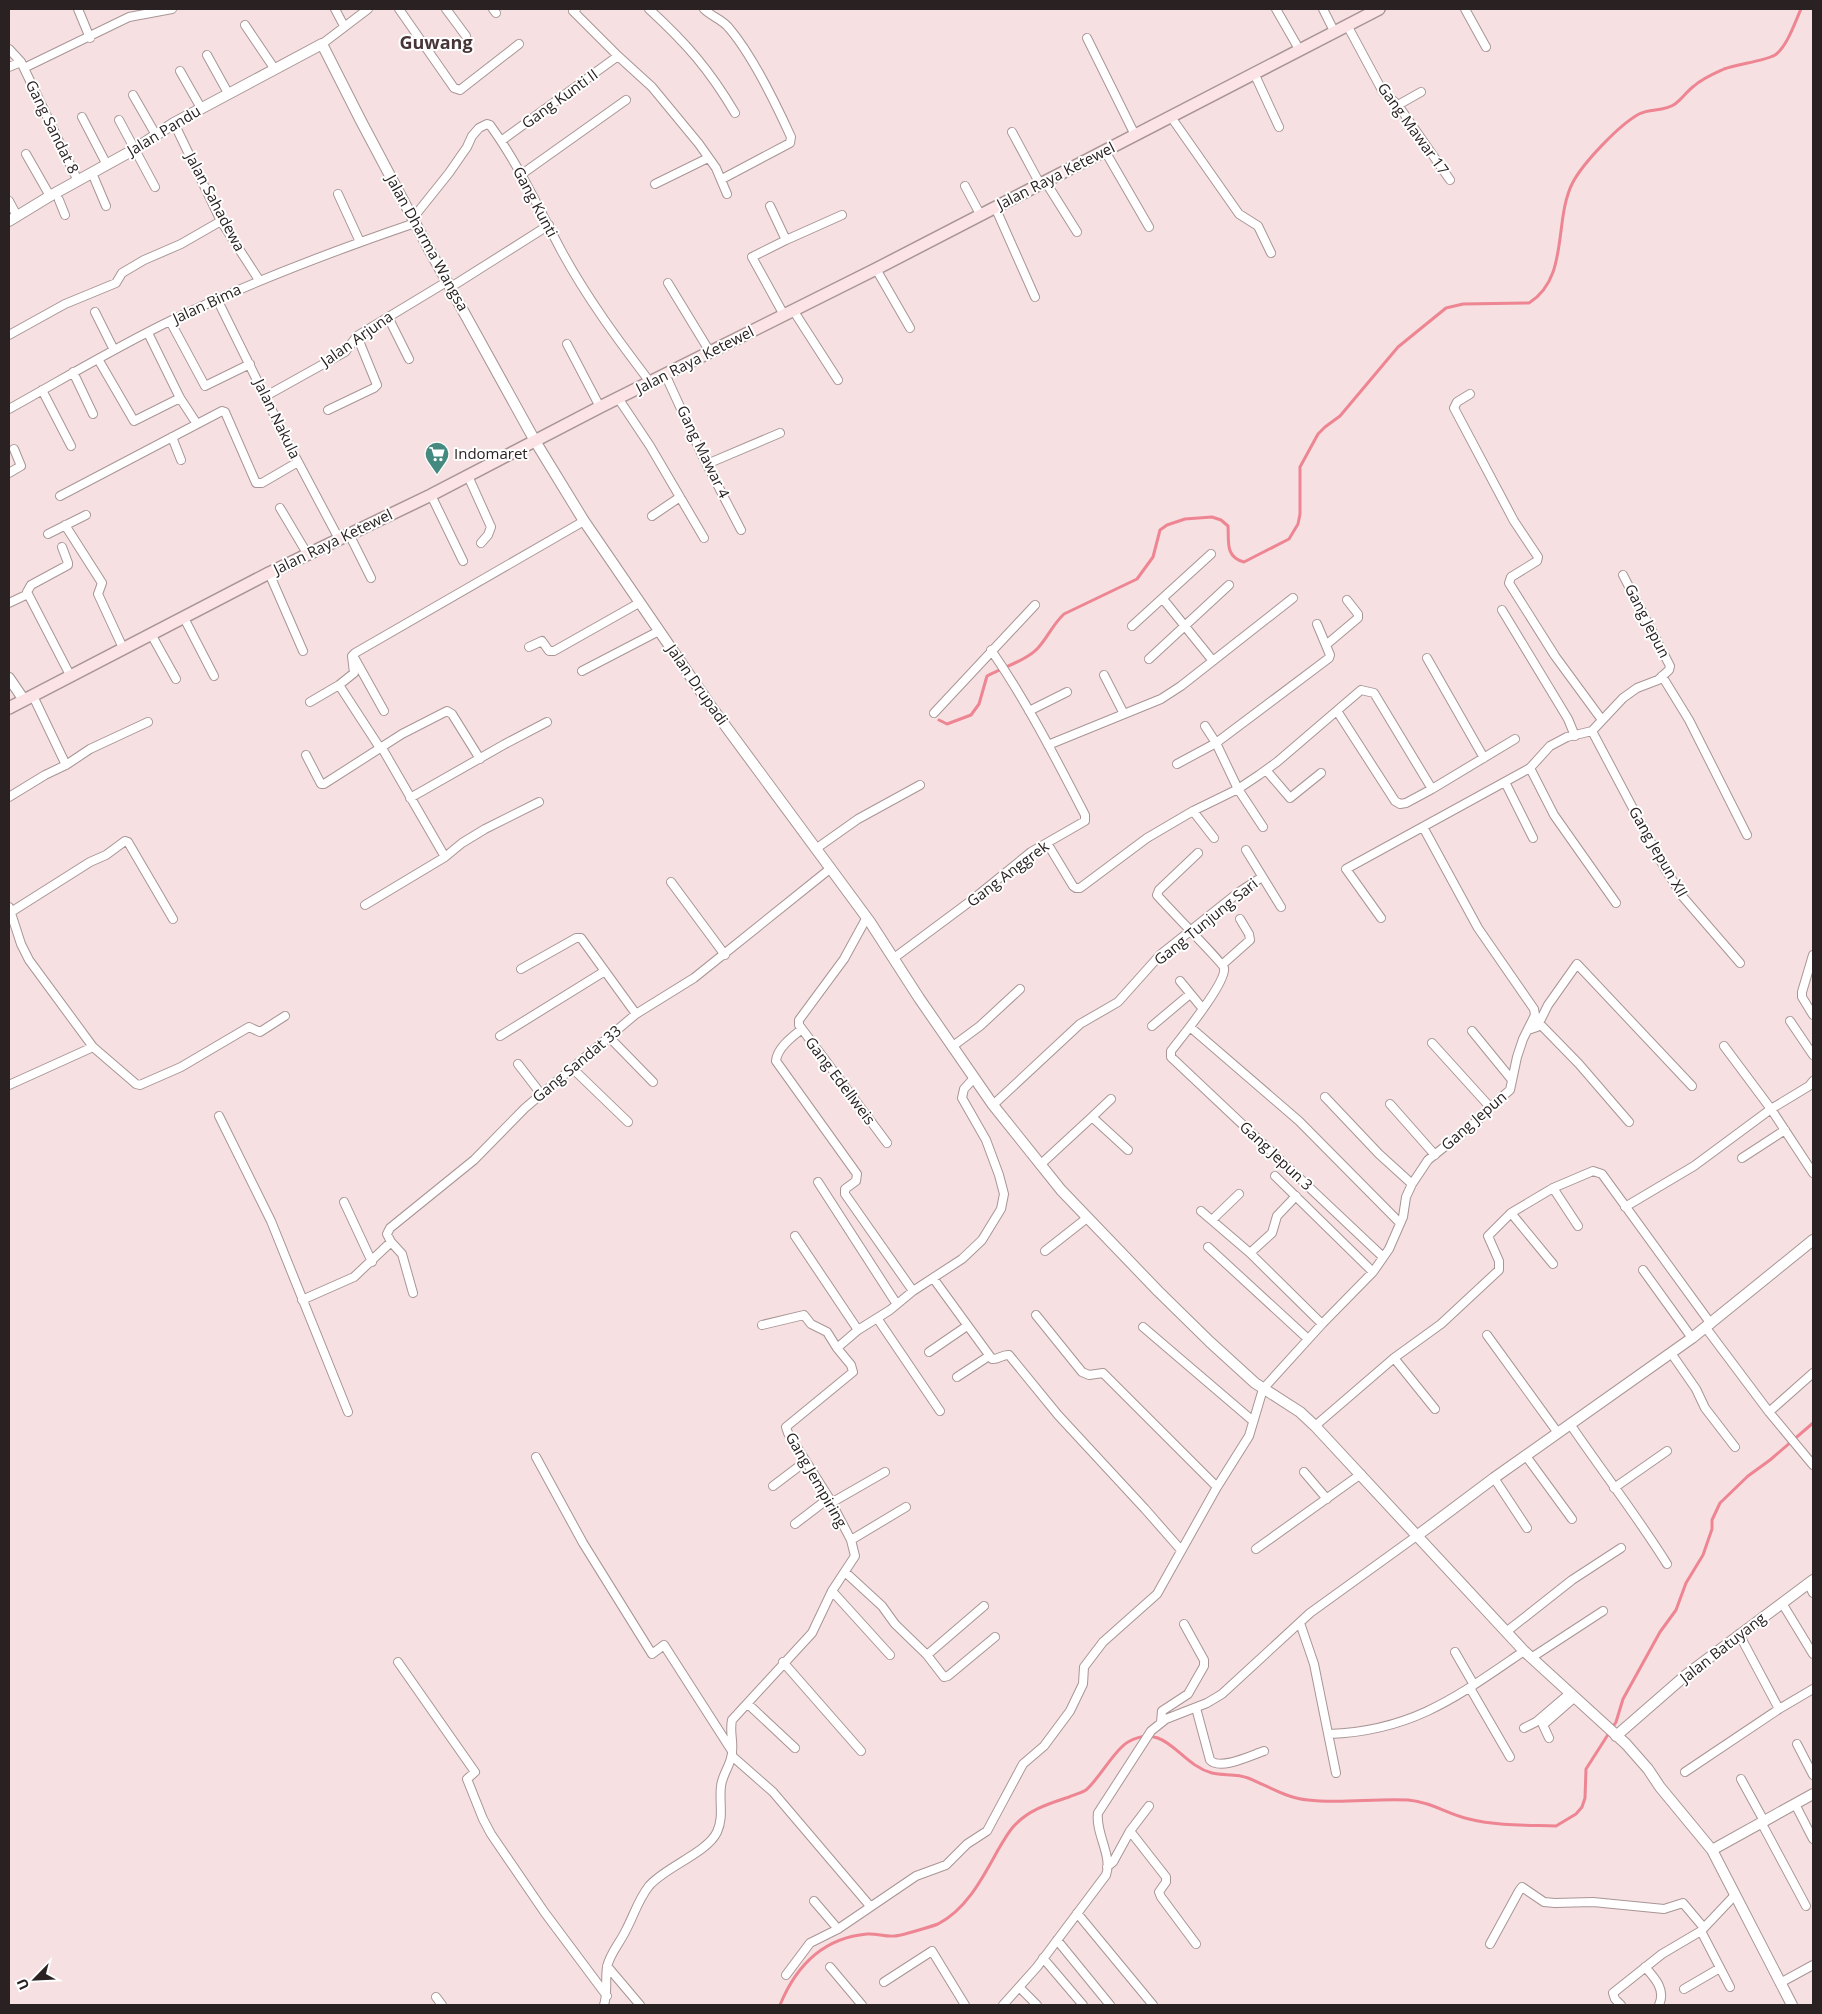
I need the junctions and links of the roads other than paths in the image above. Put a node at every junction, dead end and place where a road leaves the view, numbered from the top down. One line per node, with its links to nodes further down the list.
1 (78, 9): 19 (street)
2 (172, 9): 19 (street)
3 (335, 9): 16 (street)
4 (368, 9): 16 (street)
5 (399, 9): 22 (street)
6 (446, 9): 18 (street)
7 (576, 9): 27 (street)
8 (648, 9): 39 (street)
9 (704, 9): 56 (street)
10 (1276, 9): 25 (street)
11 (1323, 9): 17 (street)
12 (1379, 9): 15 (main road, Jalan Raya Ketewel)
13 (1465, 9): 23 (street)
14 (245, 25): 30 (street)
15 (1347, 25): 17 (main road, Jalan Raya Ketewel); 37 (street, Gang Mawar 17)
16 (344, 26): 21 (street)
17 (1334, 31): 25 (main road, Jalan Raya Ketewel)
18 (466, 36)
19 (90, 38): 28 (street)
20 (1087, 38): 47 (street)
21 (322, 44): 30 (street, Jalan Pandu); 74 (street, Jalan Dharma Wangsa)
22 (519, 44)
23 (1486, 47)
24 (9, 49): 28 (street, Gang Sandat 8)
25 (1299, 50): 32 (main road, Jalan Raya Ketewel)
26 (207, 55): 34 (street)
27 (618, 56): 48 (street, Gang Kunti II); 52 (street)
28 (22, 65): 29 (street); 58 (street, Gang Sandat 8)
29 (9, 67)
30 (274, 68): 34 (street, Jalan Pandu)
31 (180, 71): 38 (street)
32 (1254, 73): 41 (main road, Jalan Raya Ketewel); 44 (street)
33 (1422, 92): 37 (street)
34 (228, 93): 38 (street, Jalan Pandu)
35 (133, 95): 46 (street)
36 (626, 100): 55 (street)
37 (1398, 105): 57 (street, Gang Mawar 17)
38 (201, 108): 43 (street, Jalan Pandu)
39 (735, 113)
40 (82, 117): 53 (street)
41 (1171, 117): 47 (main road, Jalan Raya Ketewel); 81 (street)
42 (119, 120): 49 (street)
43 (174, 123): 46 (street, Jalan Pandu); 75 (street, Jalan Sahadewa)
44 (1279, 127)
45 (1012, 132): 59 (street)
46 (156, 135): 49 (street, Jalan Pandu)
47 (1135, 136): 50 (main road, Jalan Raya Ketewel)
48 (501, 140): 55 (street, Gang Kunti); 74 (street, Gang Kunti)
49 (135, 149): 53 (street, Jalan Pandu); 62 (street)
50 (1105, 151): 59 (main road, Jalan Raya Ketewel); 77 (street)
51 (26, 154): 65 (street)
52 (708, 158): 56 (street); 60 (street)
53 (107, 165): 54 (street, Jalan Pandu)
54 (92, 173): 58 (street, Jalan Pandu); 67 (street)
55 (522, 174): 76 (street, Gang Kunti)
56 (722, 179): 64 (street)
57 (1450, 180)
58 (78, 181): 65 (street, Jalan Pandu)
59 (1042, 182): 69 (main road, Jalan Raya Ketewel); 78 (street)
60 (654, 184)
61 (965, 186): 70 (street)
62 (155, 187)
63 (338, 194): 80 (street)
64 (727, 194)
65 (54, 198): 71 (street); 73 (street, Jalan Pandu)
66 (9, 201): 73 (street)
67 (106, 206)
68 (770, 206): 79 (street)
69 (995, 207): 70 (main road, Jalan Raya Ketewel); 86 (street)
70 (980, 214): 82 (main road, Jalan Raya Ketewel)
71 (65, 215)
72 (842, 216): 79 (street)
73 (13, 219)
74 (414, 220): 80 (street, Jalan Bima); 85 (street, Jalan Dharma Wangsa)
75 (221, 221): 83 (street, Jalan Sahadewa); 94 (street)
76 (549, 225): 85 (street, Jalan Arjuna); 105 (street, Gang Kunti)
77 (1149, 228)
78 (1077, 232)
79 (786, 240): 89 (street)
80 (360, 242): 83 (street, Jalan Bima)
81 (1271, 253)
82 (876, 269): 89 (main road, Jalan Raya Ketewel); 92 (street)
83 (259, 280): 87 (street, Jalan Bima)
84 (668, 283): 98 (street)
85 (450, 284): 90 (street, Jalan Arjuna); 118 (street, Jalan Dharma Wangsa)
86 (1035, 297)
87 (217, 299): 91 (street, Jalan Bima); 101 (street, Jalan Nakula)
88 (95, 312): 97 (street)
89 (788, 313): 98 (main road, Jalan Raya Ketewel); 104 (street)
90 (388, 317): 95 (street, Jalan Arjuna); 100 (street)
91 (170, 321): 93 (street, Jalan Bima); 101 (street)
92 (910, 328)
93 (148, 333): 97 (street, Jalan Bima); 109 (street)
94 (9, 335)
95 (357, 336): 108 (street, Jalan Arjuna); 113 (street)
96 (567, 344): 111 (street)
97 (114, 350): 99 (street, Jalan Bima)
98 (710, 352): 103 (main road, Jalan Raya Ketewel)
99 (98, 359): 102 (street, Jalan Bima); 109 (street)
100 (409, 359)
101 (250, 364): 108 (street, Jalan Nakula)
102 (74, 372): 106 (street, Jalan Bima); 114 (street)
103 (665, 374): 105 (main road, Jalan Raya Ketewel); 123 (street, Gang Mawar 4)
104 (838, 380)
105 (650, 382): 110 (main road, Jalan Raya Ketewel)
106 (42, 390): 112 (street, Jalan Bima); 119 (street)
107 (1470, 394): 187 (street)
108 (266, 396): 122 (street, Jalan Nakula)
109 (180, 398): 115 (street)
110 (618, 398): 111 (main road, Jalan Raya Ketewel); 128 (street)
111 (600, 407): 118 (main road, Jalan Raya Ketewel)
112 (9, 409)
113 (328, 410)
114 (94, 414)
115 (197, 424): 117 (street); 122 (street)
116 (780, 433): 123 (street)
117 (172, 437): 121 (street); 127 (street)
118 (535, 441): 125 (main road, Jalan Raya Ketewel); 132 (street, Jalan Drupadi)
119 (71, 446)
120 (14, 449): 124 (street)
121 (181, 460)
122 (298, 462): 136 (street, Jalan Nakula)
123 (707, 464): 134 (street, Gang Mawar 4)
124 (9, 474)
125 (468, 476): 126 (main road, Jalan Raya Ketewel); 138 (street)
126 (431, 495): 136 (main road, Jalan Raya Ketewel); 142 (street)
127 (60, 496)
128 (680, 497): 131 (street); 137 (street)
129 (280, 508): 141 (street)
130 (86, 515): 133 (street)
131 (652, 516)
132 (584, 521): 151 (street, Jalan Drupadi); 166 (street)
133 (66, 525): 135 (street); 163 (street)
134 (741, 530)
135 (48, 534)
136 (344, 537): 141 (main road, Jalan Raya Ketewel); 145 (street, Jalan Nakula)
137 (704, 538)
138 (481, 544)
139 (62, 547): 147 (street)
140 (1211, 554): 149 (street)
141 (308, 555): 143 (main road, Jalan Raya Ketewel)
142 (463, 561)
143 (269, 574): 155 (main road, Jalan Raya Ketewel); 165 (street)
144 (1623, 575): 174 (street, Gang Jepun)
145 (371, 578)
146 (1228, 584): 158 (street)
147 (28, 594): 152 (street); 171 (street)
148 (1293, 598): 169 (street)
149 (1163, 599): 157 (street); 158 (street)
150 (1347, 600): 161 (street)
151 (639, 602): 159 (street, Jalan Drupadi); 162 (street)
152 (9, 603)
153 (1035, 605): 164 (street)
154 (1502, 610): 192 (street)
155 (184, 618): 160 (main road, Jalan Raya Ketewel); 173 (street)
156 (1316, 624): 161 (street)
157 (1132, 626)
158 (1184, 626): 168 (street); 169 (street)
159 (659, 631): 170 (street); 219 (street, Jalan Drupadi)
160 (151, 634): 163 (main road, Jalan Raya Ketewel); 176 (street)
161 (1326, 646): 194 (street)
162 (529, 647)
163 (123, 648): 171 (main road, Jalan Raya Ketewel)
164 (991, 650): 183 (street, Gang Anggrek); 185 (street)
165 (303, 651)
166 (353, 655): 177 (street); 182 (street)
167 (1427, 658): 198 (street)
168 (1149, 659)
169 (1213, 661): 186 (street)
170 (582, 671)
171 (70, 675): 179 (main road, Jalan Raya Ketewel)
172 (1104, 675): 186 (street)
173 (214, 676)
174 (1662, 676): 187 (street, Gang Jepun); 215 (street)
175 (9, 678): 179 (street)
176 (176, 679)
177 (339, 685): 180 (street); 196 (street)
178 (1067, 692): 183 (street)
179 (29, 698): 181 (main road, Jalan Raya Ketewel); 201 (street)
180 (310, 702)
181 (10, 705)
182 (384, 711)
183 (1029, 711): 195 (street, Gang Anggrek)
184 (1337, 712): 203 (street); 208 (street); 208 (street)
185 (934, 713)
186 (1124, 714): 195 (street)
187 (1602, 720): 191 (street, Gang Jepun)
188 (148, 722): 201 (street)
189 (547, 722): 199 (street)
190 (1205, 726): 194 (street)
191 (1592, 732): 192 (street); 238 (street, Gang Jepun XII)
192 (1574, 736): 202 (street)
193 (1515, 739): 198 (street)
194 (1216, 743): 200 (street); 207 (street)
195 (1048, 745): 218 (street, Gang Anggrek)
196 (381, 748): 197 (street); 199 (street); 210 (street)
197 (306, 755)
198 (1484, 758): 208 (street)
199 (480, 759): 210 (street)
200 (1177, 764)
201 (66, 765): 209 (street)
202 (1530, 768): 205 (street); 226 (street)
203 (1266, 770): 204 (street); 207 (street)
204 (1321, 773)
205 (1505, 782): 214 (street); 217 (street)
206 (920, 785): 219 (street)
207 (1238, 789): 212 (street); 213 (street)
208 (1432, 789)
209 (9, 797)
210 (410, 798): 222 (street)
211 (539, 802): 222 (street)
212 (1193, 811): 216 (street); 218 (street)
213 (1263, 827)
214 (1423, 827): 230 (street); 254 (street, Gang Jepun)
215 (1747, 834)
216 (1214, 838)
217 (1533, 838)
218 (1047, 843): 237 (street, Gang Anggrek)
219 (817, 848): 223 (street, Jalan Drupadi)
220 (1246, 850): 224 (street)
221 (1198, 853): 234 (street)
222 (445, 857): 227 (street)
223 (832, 868): 233 (street, Jalan Drupadi); 235 (street, Gang Sandat 33)
224 (1262, 877): 228 (street); 234 (street, Gang Tunjung Sari)
225 (671, 882): 235 (street)
226 (1616, 903)
227 (365, 905)
228 (1281, 907)
229 (10, 909): 231 (street); 259 (street)
230 (1381, 918)
231 (173, 919)
232 (1240, 919): 239 (street)
233 (869, 920): 237 (street, Jalan Drupadi); 253 (street, Gang Edellweis)
234 (1190, 932): 239 (street); 275 (street, Gang Tunjung Sari)
235 (725, 955): 246 (street, Gang Sandat 33)
236 (1813, 955): 247 (street)
237 (894, 958): 260 (street, Jalan Drupadi)
238 (1740, 963)
239 (1223, 964): 245 (street)
240 (521, 969): 241 (street)
241 (605, 971): 246 (street); 256 (street)
242 (1180, 981): 244 (street)
243 (1020, 989): 260 (street)
244 (1190, 994): 245 (street); 251 (street)
245 (1203, 1009): 252 (street)
246 (636, 1014): 257 (street, Gang Sandat 33)
247 (1813, 1015)
248 (285, 1016): 259 (street)
249 (1790, 1021): 262 (street)
250 (1539, 1023): 254 (street); 270 (street); 281 (street)
251 (1152, 1026)
252 (1190, 1027): 301 (street); 309 (street, Gang Jepun 3)
253 (802, 1029): 283 (street, Gang Edellweis); 315 (street)
254 (1528, 1030): 266 (street, Gang Jepun)
255 (1472, 1031): 266 (street)
256 (500, 1036)
257 (609, 1037): 264 (street, Gang Sandat 33); 268 (street)
258 (1432, 1043): 276 (street)
259 (93, 1046): 269 (street)
260 (954, 1046): 265 (street, Jalan Drupadi)
261 (1724, 1046): 277 (street)
262 (1813, 1055)
263 (518, 1064): 271 (street)
264 (572, 1068): 271 (street, Gang Sandat 33); 280 (street)
265 (974, 1078): 275 (street, Jalan Drupadi); 314 (street)
266 (1512, 1080): 276 (street, Gang Jepun)
267 (1813, 1081): 277 (street)
268 (653, 1082)
269 (9, 1085)
270 (1692, 1086)
271 (541, 1094): 305 (street, Gang Sandat 33)
272 (1324, 1098): 291 (street)
273 (1111, 1099): 279 (street)
274 (1390, 1104): 285 (street)
275 (993, 1105): 287 (street, Jalan Drupadi)
276 (1490, 1106): 285 (street, Gang Jepun)
277 (1771, 1109): 282 (street); 296 (street)
278 (219, 1116): 317 (street)
279 (1092, 1117): 284 (street); 287 (street)
280 (628, 1122)
281 (1629, 1122)
282 (1785, 1130): 286 (street); 288 (street)
283 (887, 1143)
284 (1128, 1150)
285 (1435, 1155): 291 (street, Gang Jepun)
286 (1742, 1158)
287 (1040, 1165): 299 (street, Jalan Drupadi)
288 (1813, 1173)
289 (1275, 1176): 294 (street)
290 (818, 1182): 318 (street)
291 (1412, 1184): 301 (street, Gang Jepun)
292 (1552, 1188): 296 (street); 298 (street); 302 (street)
293 (1238, 1194): 300 (street)
294 (1296, 1196): 308 (street); 313 (street)
295 (344, 1202): 310 (street)
296 (1625, 1207): 324 (street)
297 (1201, 1211): 300 (street)
298 (1511, 1212): 311 (street); 334 (street)
299 (1088, 1218): 307 (street); 337 (street, Jalan Drupadi)
300 (1212, 1220): 308 (street)
301 (1400, 1223): 309 (street, Gang Jepun)
302 (1578, 1226)
303 (795, 1236): 326 (street)
304 (1813, 1240): 324 (street)
305 (391, 1242): 310 (street); 316 (street)
306 (1208, 1247): 329 (street)
307 (1045, 1251)
308 (1250, 1253): 321 (street)
309 (1382, 1256): 313 (street, Gang Jepun)
310 (372, 1262): 317 (street)
311 (1553, 1264)
312 (1643, 1270): 328 (street)
313 (1373, 1272): 321 (street, Gang Jepun)
314 (933, 1278): 315 (street); 323 (street)
315 (913, 1291): 318 (street)
316 (412, 1293)
317 (302, 1300): 340 (street)
318 (896, 1303): 320 (street)
319 (1036, 1315): 357 (street)
320 (877, 1318): 326 (street); 339 (street)
321 (1322, 1324): 329 (street, Gang Jepun)
322 (762, 1325): 330 (street)
323 (967, 1326): 331 (street); 333 (street)
324 (1708, 1326): 328 (street); 341 (street)
325 (1143, 1327): 342 (street)
326 (858, 1330): 330 (street)
327 (1487, 1335): 345 (street)
328 (1692, 1338): 332 (street)
329 (1308, 1339): 337 (street, Gang Jepun)
330 (836, 1348): 350 (street, Gang Jempiring)
331 (929, 1352)
332 (1671, 1354): 343 (street); 346 (street)
333 (989, 1356): 336 (street); 368 (street)
334 (1394, 1358): 338 (street); 344 (street)
335 (1813, 1373): 341 (street)
336 (957, 1377)
337 (1263, 1389): 342 (street); 344 (street, Jalan Drupadi)
338 (1435, 1408)
339 (940, 1411)
340 (348, 1412)
341 (1769, 1412): 351 (street)
342 (1253, 1421): 357 (street)
343 (1570, 1424): 345 (street); 358 (street)
344 (1315, 1426): 354 (street, Jalan Drupadi)
345 (1558, 1433): 348 (street)
346 (1735, 1447)
347 (1667, 1451): 358 (street)
348 (1526, 1456): 355 (street); 362 (street)
349 (536, 1457): 406 (street)
350 (806, 1461): 356 (street); 360 (street, Gang Jempiring)
351 (1813, 1465)
352 (885, 1472): 360 (street)
353 (1304, 1472): 359 (street)
354 (1361, 1474): 359 (street); 365 (street, Jalan Drupadi)
355 (1494, 1478): 364 (street); 365 (street)
356 (773, 1486)
357 (1216, 1486): 368 (street)
358 (1614, 1488): 370 (street)
359 (1327, 1499): 369 (street)
360 (830, 1500): 363 (street); 366 (street, Gang Jempiring)
361 (906, 1507): 366 (street)
362 (1572, 1519)
363 (795, 1524)
364 (1527, 1528)
365 (1418, 1535): 377 (street); 379 (street, Jalan Drupadi)
366 (852, 1540): 371 (street, Gang Jempiring)
367 (1621, 1548): 379 (street)
368 (1181, 1550): 422 (street)
369 (1256, 1550)
370 (1667, 1564)
371 (845, 1572): 373 (street, Gang Jempiring); 386 (street)
372 (1812, 1585): 374 (street, Jalan Batuyang)
373 (832, 1591): 385 (street); 388 (street, Gang Jempiring)
374 (1782, 1603): 380 (street, Jalan Batuyang); 384 (street)
375 (984, 1606): 386 (street)
376 (1603, 1611): 383 (street)
377 (1300, 1623): 393 (street); 398 (street)
378 (1184, 1624): 396 (street)
379 (1506, 1632): 383 (street, Jalan Drupadi)
380 (1739, 1634): 394 (street); 395 (street, Jalan Batuyang)
381 (995, 1637): 386 (street)
382 (1455, 1652): 389 (street)
383 (1527, 1654): 389 (street); 391 (street, Jalan Drupadi)
384 (1813, 1654)
385 (890, 1655)
386 (927, 1656)
387 (398, 1662): 442 (street)
388 (783, 1662): 392 (street, Gang Jempiring); 404 (street)
389 (1472, 1686): 398 (street); 407 (street)
390 (1813, 1689): 394 (street)
391 (1573, 1695): 397 (street); 399 (street, Jalan Drupadi); 400 (street)
392 (748, 1704): 403 (street); 406 (street, Gang Jempiring)
393 (1196, 1708): 396 (street); 405 (street)
394 (1780, 1709): 408 (street)
395 (1635, 1719): 399 (street, Jalan Batuyang); 401 (street, Jalan Batuyang)
396 (1161, 1722): 419 (street)
397 (1524, 1728)
398 (1329, 1734): 409 (street)
399 (1615, 1734): 401 (street, Jalan Drupadi)
400 (1549, 1738)
401 (1626, 1744): 418 (street, Jalan Drupadi)
402 (1797, 1744): 410 (street)
403 (795, 1748)
404 (861, 1751)
405 (1264, 1751)
406 (732, 1754): 422 (street); 432 (street)
407 (1510, 1757)
408 (1684, 1772)
409 (1336, 1773)
410 (1813, 1775)
411 (1741, 1779): 415 (street)
412 (1813, 1794): 413 (street)
413 (1795, 1804): 415 (street); 417 (street)
414 (1149, 1806): 416 (street)
415 (1762, 1822): 418 (street); 423 (street)
416 (1130, 1831): 419 (street); 428 (street)
417 (1813, 1839)
418 (1712, 1850): 420 (street, Jalan Drupadi)
419 (1107, 1867): 424 (street)
420 (1735, 1895): 426 (street); 438 (street, Jalan Drupadi)
421 (814, 1901): 425 (street)
422 (870, 1906): 425 (street)
423 (1806, 1906)
424 (1077, 1913): 427 (street); 453 (street)
425 (838, 1929): 436 (street)
426 (1702, 1929): 429 (street); 434 (street); 435 (street)
427 (1057, 1940): 430 (street); 452 (street)
428 (1196, 1944)
429 (1490, 1944)
430 (1043, 1958): 440 (street); 451 (street)
431 (1813, 1965): 438 (street)
432 (607, 1966): 442 (street); 446 (street)
433 (830, 1967): 447 (street)
434 (1645, 1967): 454 (street); 455 (street)
435 (1720, 1968): 439 (street); 441 (street)
436 (786, 1975)
437 (884, 1982): 448 (street)
438 (1780, 1983): 456 (street, Jalan Drupadi)
439 (1730, 1987)
440 (1020, 1988): 449 (street); 450 (street)
441 (1684, 1989)
442 (607, 1996): 445 (street)
443 (436, 1997): 444 (street)
444 (442, 2005)
445 (604, 2005)
446 (640, 2005)
447 (862, 2005)
448 (965, 2005)
449 (1003, 2005)
450 (1037, 2005)
451 (1083, 2005)
452 (1110, 2005)
453 (1153, 2005)
454 (1621, 2005)
455 (1659, 2005)
456 (1792, 2005)

